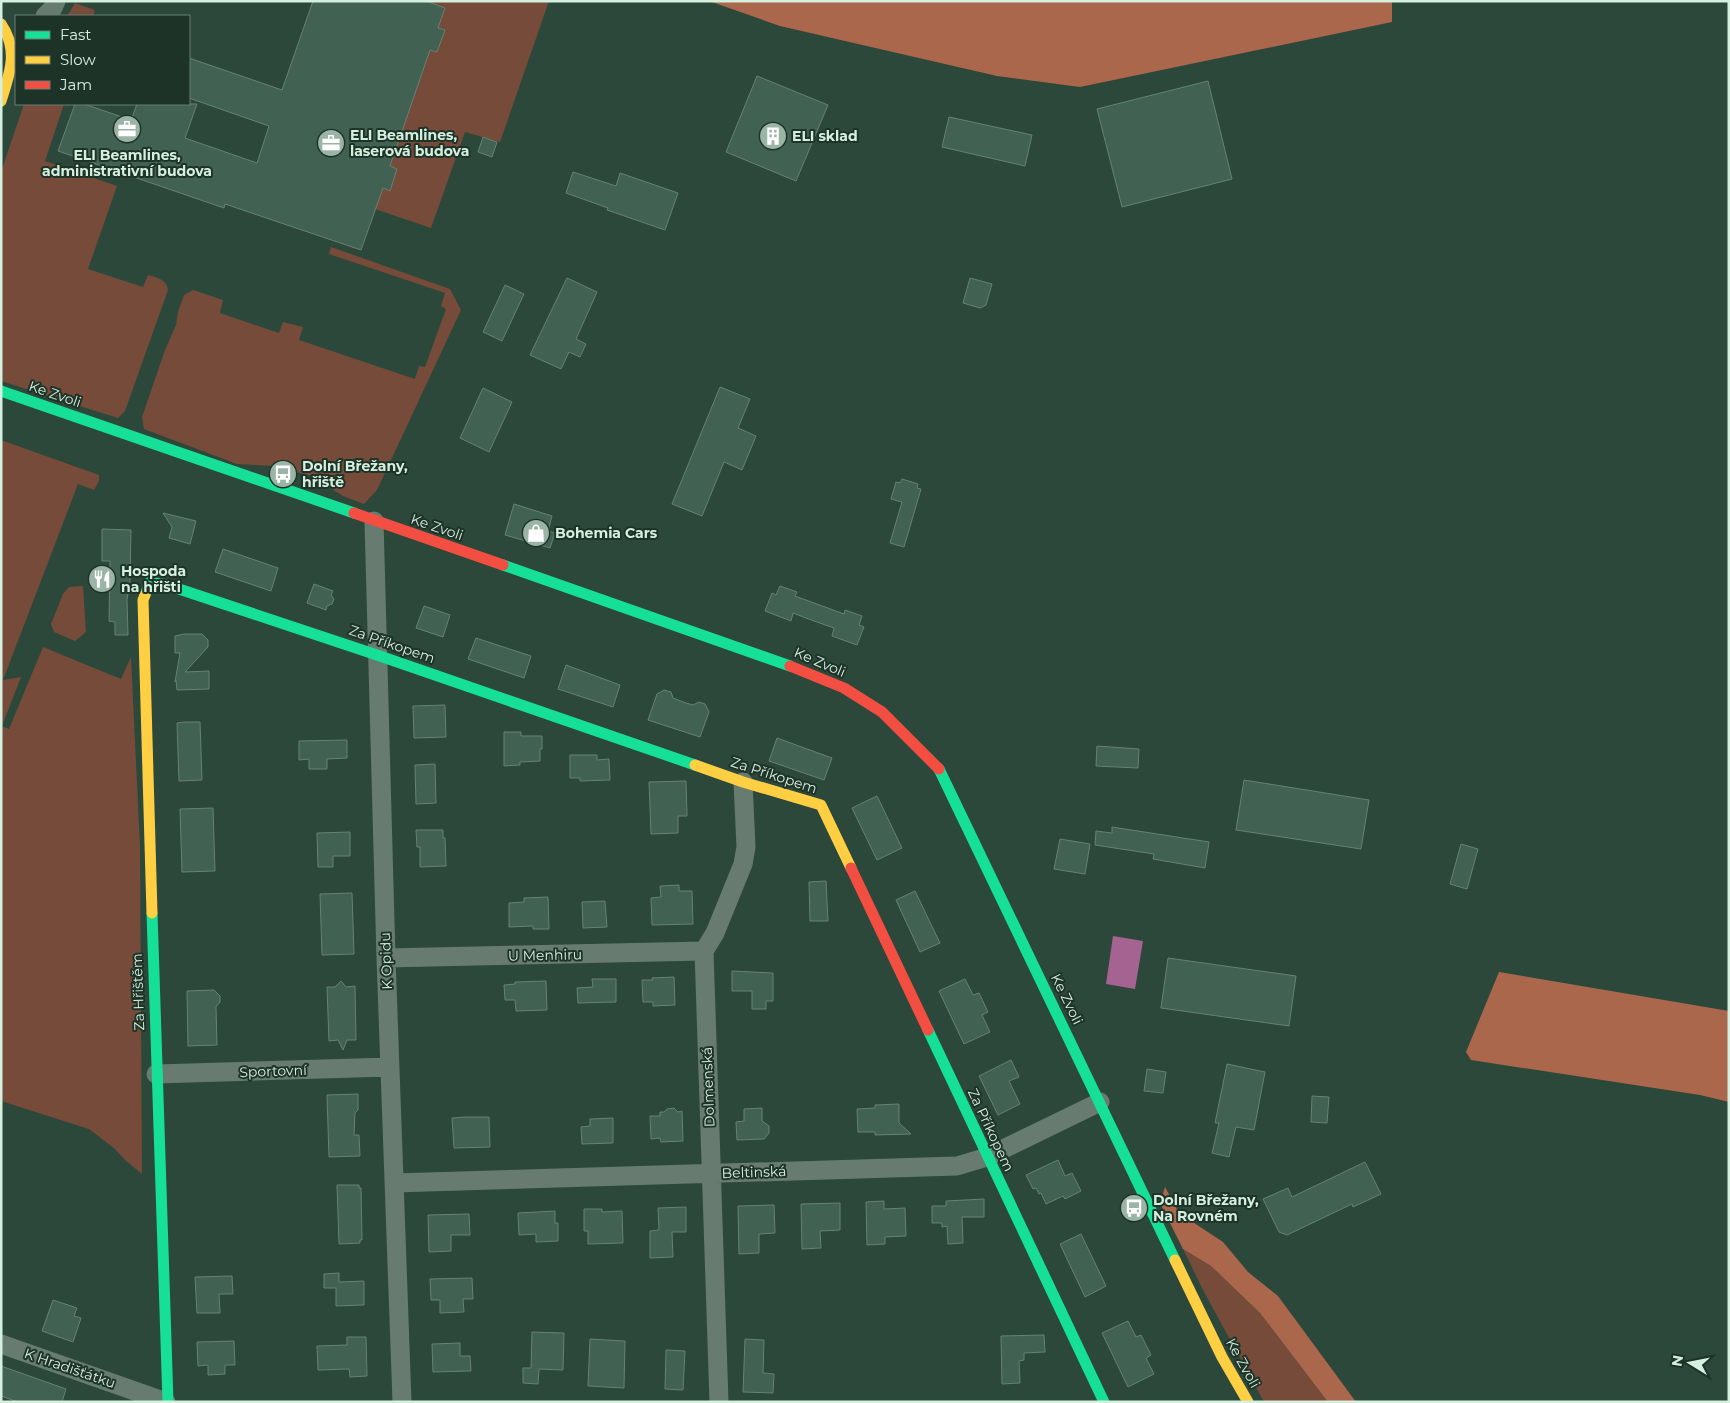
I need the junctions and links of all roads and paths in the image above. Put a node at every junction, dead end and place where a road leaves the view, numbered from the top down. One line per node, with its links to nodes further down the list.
1 (56, 1): 2 (street)
2 (46, 15)
3 (8, 28): 4 (street)
4 (1, 100)
5 (1, 391): 6 (street, Ke Zvoli)
6 (374, 521): 8 (street, K Opidu); 14 (street, Ke Zvoli)
7 (150, 582): 8 (street, Za Příkopem); 13 (street, Za Hřištěm)
8 (377, 655): 9 (street, Za Příkopem); 11 (street, K Opidu)
9 (743, 782): 10 (street, Dolmenská); 15 (street, Za Příkopem)
10 (704, 952): 11 (street, U Menhiru); 16 (street, Dolmenská)
11 (386, 958): 12 (street, K Opidu)
12 (390, 1068): 13 (street, Sportovní); 17 (street, K Opidu)
13 (156, 1074): 19 (street, Za Hřištěm)
14 (1100, 1102): 15 (street, Beltinská); 23 (street, Ke Zvoli)
15 (987, 1157): 16 (street, Beltinská); 22 (street, Za Příkopem)
16 (710, 1173): 17 (street, Beltinská); 21 (street, Dolmenská)
17 (394, 1183): 20 (street, K Opidu)
18 (1, 1344): 19 (street, K Hradišťátku)
19 (167, 1402)
20 (402, 1402)
21 (719, 1402)
22 (1104, 1402)
23 (1248, 1402)

